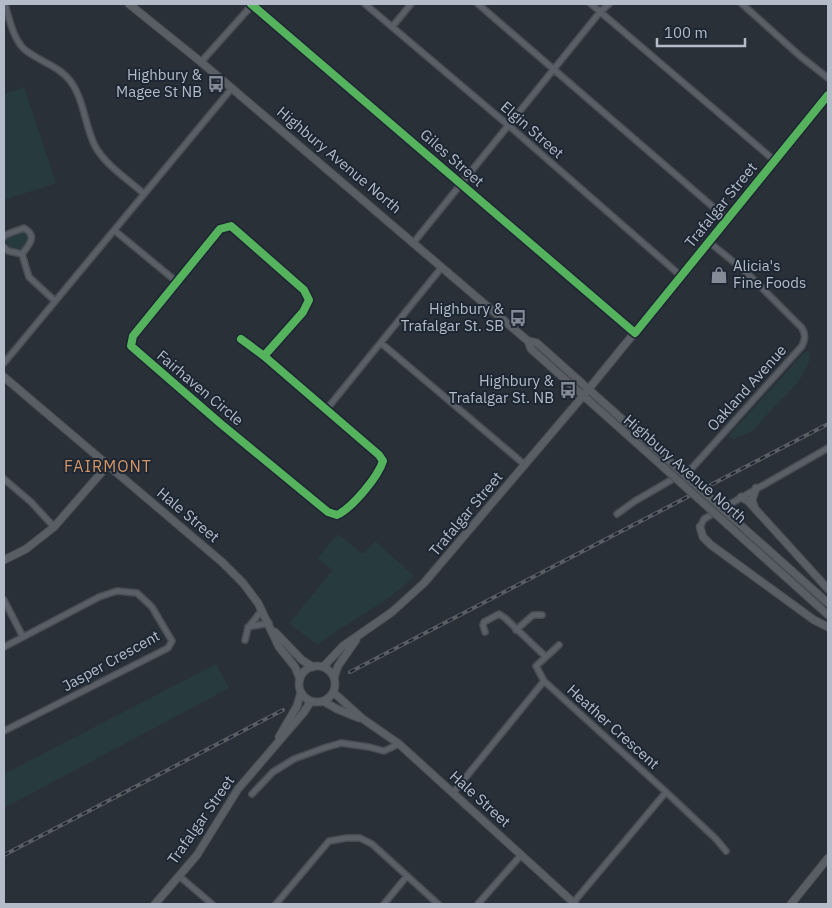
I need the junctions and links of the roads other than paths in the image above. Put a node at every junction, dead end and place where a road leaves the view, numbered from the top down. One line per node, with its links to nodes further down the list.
1 (5, 4): 20 (street)
2 (129, 4): 12 (main road, Highbury Avenue North)
3 (252, 4): 12 (street); 19 (street, Giles Street)
4 (365, 4): 11 (street, Elgin Street)
5 (411, 4): 11 (street)
6 (478, 4): 13 (street)
7 (591, 4): 10 (street)
8 (609, 4): 10 (street)
9 (742, 4): 14 (street)
10 (600, 12): 13 (street); 18 (street)
11 (392, 27): 17 (street, Elgin Street)
12 (201, 62): 15 (main road, Highbury Avenue North)
13 (554, 69): 17 (street); 21 (street)
14 (828, 78)
15 (232, 88): 20 (street); 24 (main road, Highbury Avenue North)
16 (828, 96): 18 (main road, Trafalgar Street)
17 (508, 125): 19 (street); 29 (street, Elgin Street)
18 (775, 161): 21 (main road, Trafalgar Street)
19 (461, 184): 24 (street); 32 (street, Giles Street)
20 (144, 194): 22 (street)
21 (727, 219): 25 (main road, Trafalgar Street)
22 (114, 230): 30 (street); 31 (street)
23 (4, 237): 27 (street)
24 (414, 242): 28 (main road, Highbury Avenue North)
25 (709, 242): 29 (main road, Trafalgar Street); 49 (street, Oakland Avenue)
26 (4, 247): 27 (street)
27 (22, 254): 31 (street)
28 (442, 267): 34 (main road, Highbury Avenue North); 35 (street)
29 (681, 276): 32 (main road, Trafalgar Street)
30 (177, 282): 36 (street, Fairhaven Circle); 41 (street, Fairhaven Circle)
31 (55, 300): 37 (street)
32 (635, 333): 39 (main road, Trafalgar Street)
33 (241, 339): 36 (street)
34 (528, 341): 39 (main road, Highbury Avenue North); 40 (main road, Highbury Avenue North)
35 (381, 343): 41 (street); 44 (street)
36 (264, 356): 41 (street, Fairhaven Circle)
37 (4, 362)
38 (4, 377): 43 (main road, Hale Street)
39 (589, 388): 40 (main road, Trafalgar Street); 55 (main road, Highbury Avenue North, bridge)
40 (582, 396): 44 (main road, Trafalgar Street); 58 (main road, Highbury Avenue North, bridge)
41 (326, 410)
42 (828, 448): 46 (street)
43 (108, 465): 50 (main road); 56 (main road, Hale Street)
44 (525, 465): 64 (main road, Trafalgar Street)
45 (4, 479): 50 (street)
46 (756, 488): 47 (street); 48 (main road)
47 (741, 497): 48 (main road); 51 (street)
48 (755, 509): 53 (main road)
49 (617, 514)
50 (54, 527): 52 (main road)
51 (700, 527): 60 (main road)
52 (4, 560)
53 (828, 589)
54 (4, 600): 65 (street)
55 (828, 603)
56 (262, 610): 59 (main road, Hale Street); 61 (street)
57 (542, 615): 62 (street)
58 (828, 615)
59 (270, 626): 61 (street); 70 (main road, Hale Street); 73 (main road, Hale Street)
60 (828, 627)
61 (248, 628): 66 (street)
62 (516, 630): 63 (street); 69 (street)
63 (486, 632)
64 (359, 636): 71 (main road, Trafalgar Street); 72 (main road, Trafalgar Street)
65 (23, 637): 68 (street, Jasper Crescent); 80 (street, Jasper Crescent)
66 (245, 640)
67 (559, 645): 69 (street)
68 (4, 647)
69 (546, 657): 74 (street)
70 (313, 666): 71 (main road); 73 (main road)
71 (323, 667): 72 (main road)
72 (334, 678): 76 (main road)
73 (300, 679): 75 (main road)
74 (544, 681): 83 (street, Heather Crescent); 85 (street)
75 (301, 692): 77 (main road); 82 (main road, Trafalgar Street)
76 (333, 692): 78 (main road); 79 (main road, Hale Street)
77 (310, 701): 78 (main road); 82 (main road, Trafalgar Street)
78 (323, 701): 79 (main road, Hale Street)
79 (363, 719): 81 (main road, Hale Street)
80 (4, 731)
81 (399, 744): 84 (street); 85 (main road, Hale Street)
82 (269, 752): 89 (main road, Trafalgar Street)
83 (666, 792): 86 (street, Heather Crescent); 91 (street)
84 (252, 794)
85 (453, 794): 87 (main road, Hale Street)
86 (726, 850)
87 (521, 855): 91 (main road, Hale Street); 97 (street)
88 (828, 858): 98 (main road)
89 (179, 876): 92 (main road, Trafalgar Street); 93 (street)
90 (407, 876): 94 (street); 95 (street); 96 (street)
91 (574, 903)
92 (155, 904)
93 (212, 904)
94 (276, 904)
95 (384, 904)
96 (438, 904)
97 (478, 904)
98 (791, 904)

